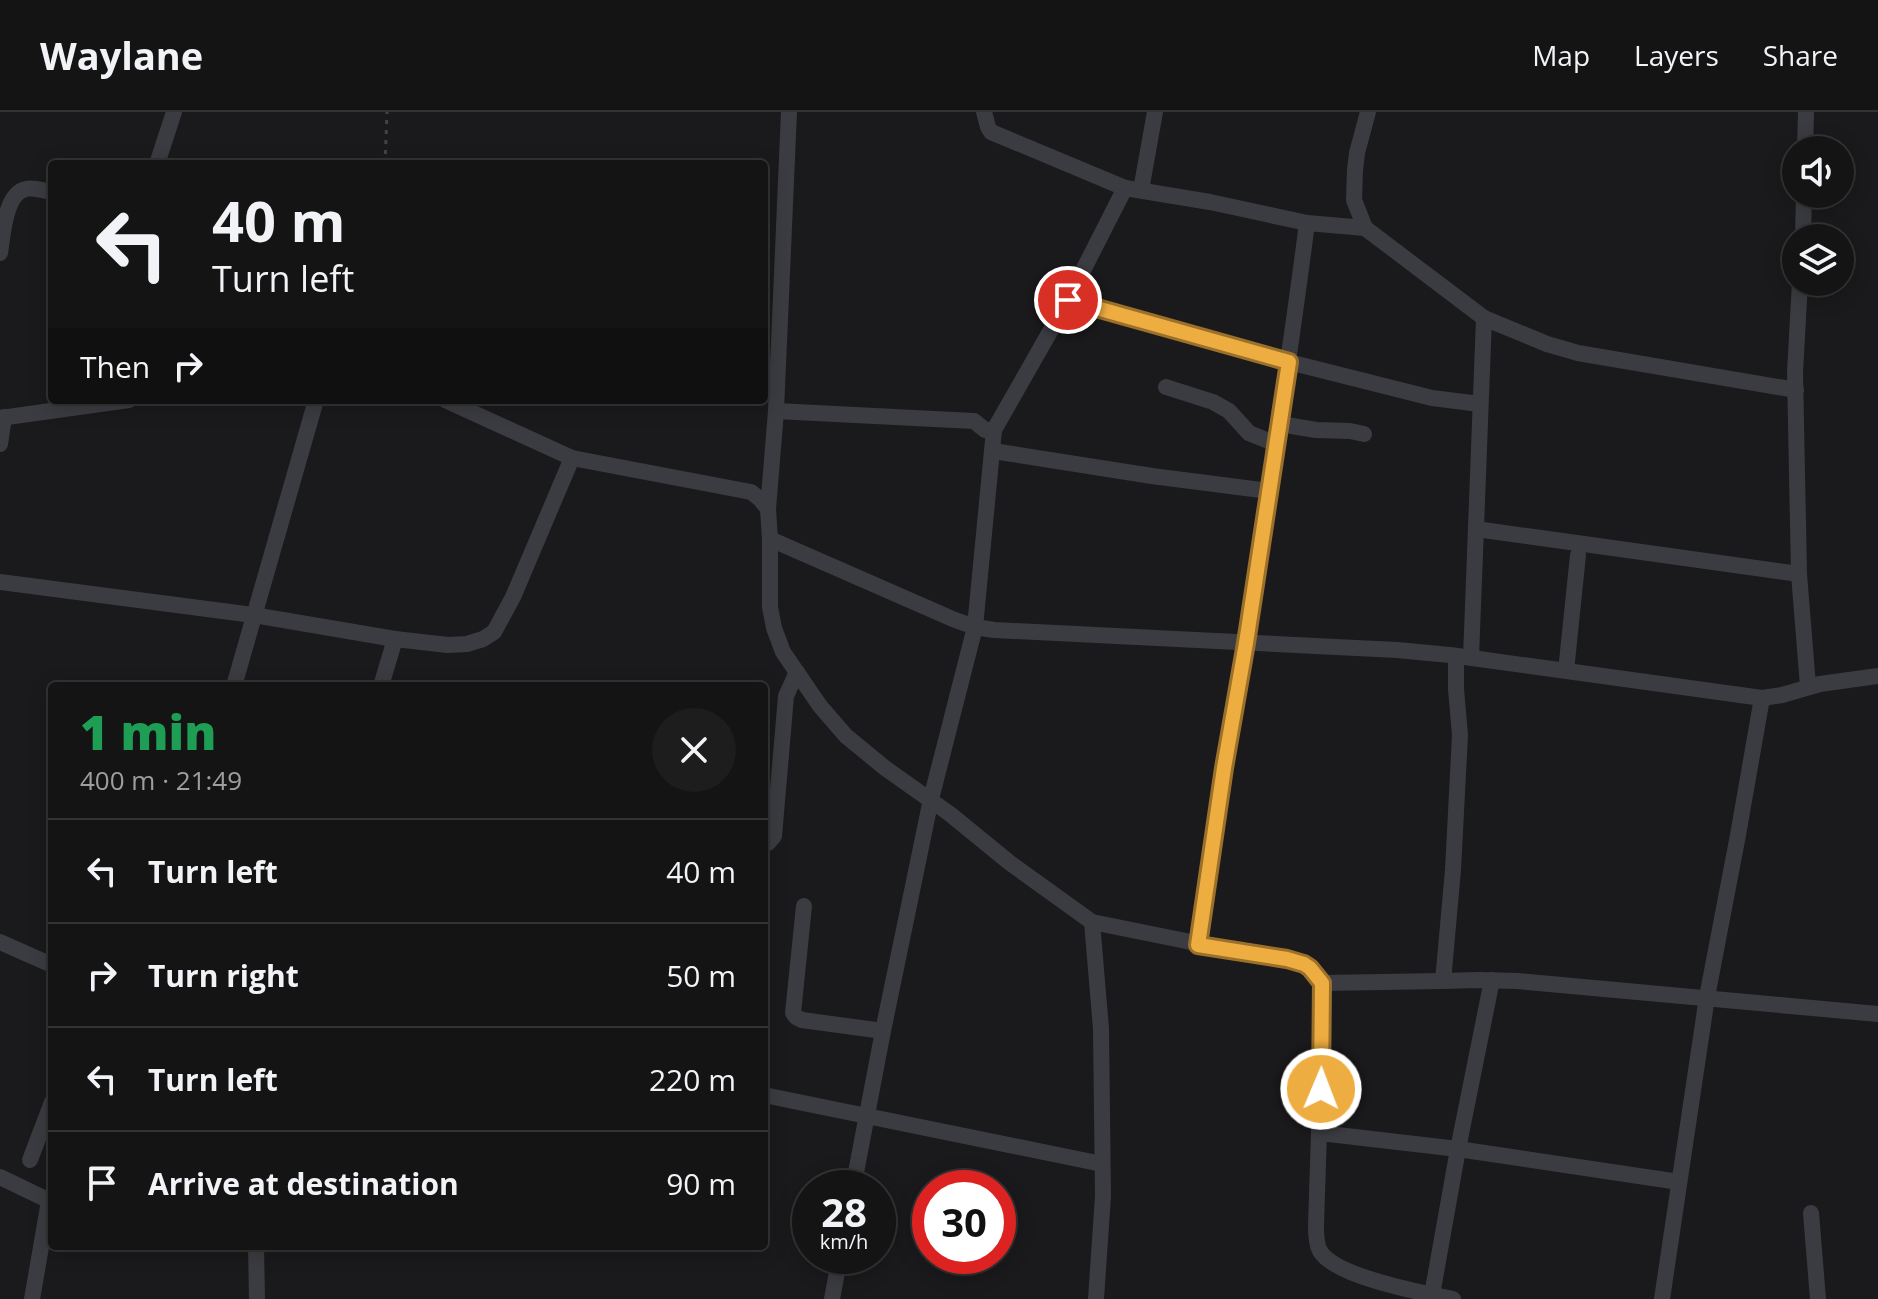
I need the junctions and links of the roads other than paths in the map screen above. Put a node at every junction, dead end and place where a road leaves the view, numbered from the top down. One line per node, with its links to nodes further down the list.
1 (174, 112): 8 (street)
2 (789, 112): 24 (street)
3 (984, 112): 9 (street)
4 (1155, 112): 9 (street)
5 (1368, 112): 12 (street)
6 (1806, 112): 7 (street)
7 (1805, 136)
8 (158, 160)
9 (1133, 189): 11 (street); 15 (street)
10 (48, 191): 13 (street)
11 (1307, 223): 12 (street); 17 (street)
12 (1365, 228): 16 (street)
13 (0, 253)
14 (1799, 296): 19 (street)
15 (1068, 300): 17 (street); 27 (street)
16 (1484, 318): 19 (street); 23 (street)
17 (1289, 362): 23 (street); 26 (street)
18 (1166, 387): 30 (street)
19 (1796, 390): 40 (street)
20 (101, 404): 25 (street)
21 (315, 404): 42 (street)
22 (454, 404): 32 (street)
23 (1480, 404): 37 (street)
24 (776, 411): 27 (street); 33 (street)
25 (2, 418): 29 (street)
26 (1280, 424): 28 (street); 30 (street)
27 (994, 430): 31 (street)
28 (1364, 434)
29 (0, 444)
30 (1276, 444): 34 (street)
31 (993, 451): 34 (street); 43 (street)
32 (572, 458): 35 (street); 44 (street)
33 (770, 479): 35 (street); 36 (street)
34 (1269, 491): 45 (street)
35 (751, 492): 36 (street)
36 (768, 509): 38 (street)
37 (1476, 529): 40 (street); 46 (street)
38 (770, 539): 43 (street); 48 (street)
39 (1578, 555): 47 (street)
40 (1799, 574): 52 (street)
41 (0, 582): 42 (street)
42 (253, 615): 44 (street); 50 (street)
43 (975, 627): 45 (street); 54 (street)
44 (395, 639): 51 (street)
45 (1246, 643): 46 (street); 59 (street)
46 (1464, 657): 47 (street); 62 (street)
47 (1566, 671): 53 (street)
48 (797, 672): 54 (street); 55 (street)
49 (1878, 676): 52 (street)
50 (235, 682)
51 (382, 682)
52 (1808, 686): 53 (street)
53 (1762, 698): 64 (street)
54 (931, 799): 57 (street); 66 (street)
55 (768, 843)
56 (804, 906): 66 (street)
57 (1092, 922): 59 (street); 73 (street)
58 (0, 942): 60 (street)
59 (1198, 945): 63 (street)
60 (48, 963)
61 (1492, 980): 62 (street); 64 (street); 71 (street)
62 (1443, 981): 63 (street)
63 (1322, 983): 70 (street)
64 (1707, 997): 65 (street); 76 (street)
65 (1878, 1014)
66 (883, 1031): 69 (street)
67 (768, 1096): 69 (street)
68 (48, 1113): 72 (street)
69 (867, 1115): 73 (street); 74 (street)
70 (1320, 1133): 71 (street); 82 (street)
71 (1458, 1149): 76 (street); 82 (street)
72 (30, 1160)
73 (1102, 1164): 86 (street)
74 (856, 1170)
75 (0, 1177): 77 (street)
76 (1679, 1182): 88 (street)
77 (48, 1200)
78 (48, 1212): 83 (street)
79 (1811, 1213): 89 (street)
80 (256, 1250): 84 (street)
81 (837, 1274): 85 (street)
82 (1432, 1295): 87 (street)
83 (32, 1299)
84 (257, 1299)
85 (832, 1299)
86 (1096, 1299)
87 (1453, 1299)
88 (1662, 1299)
89 (1818, 1299)

